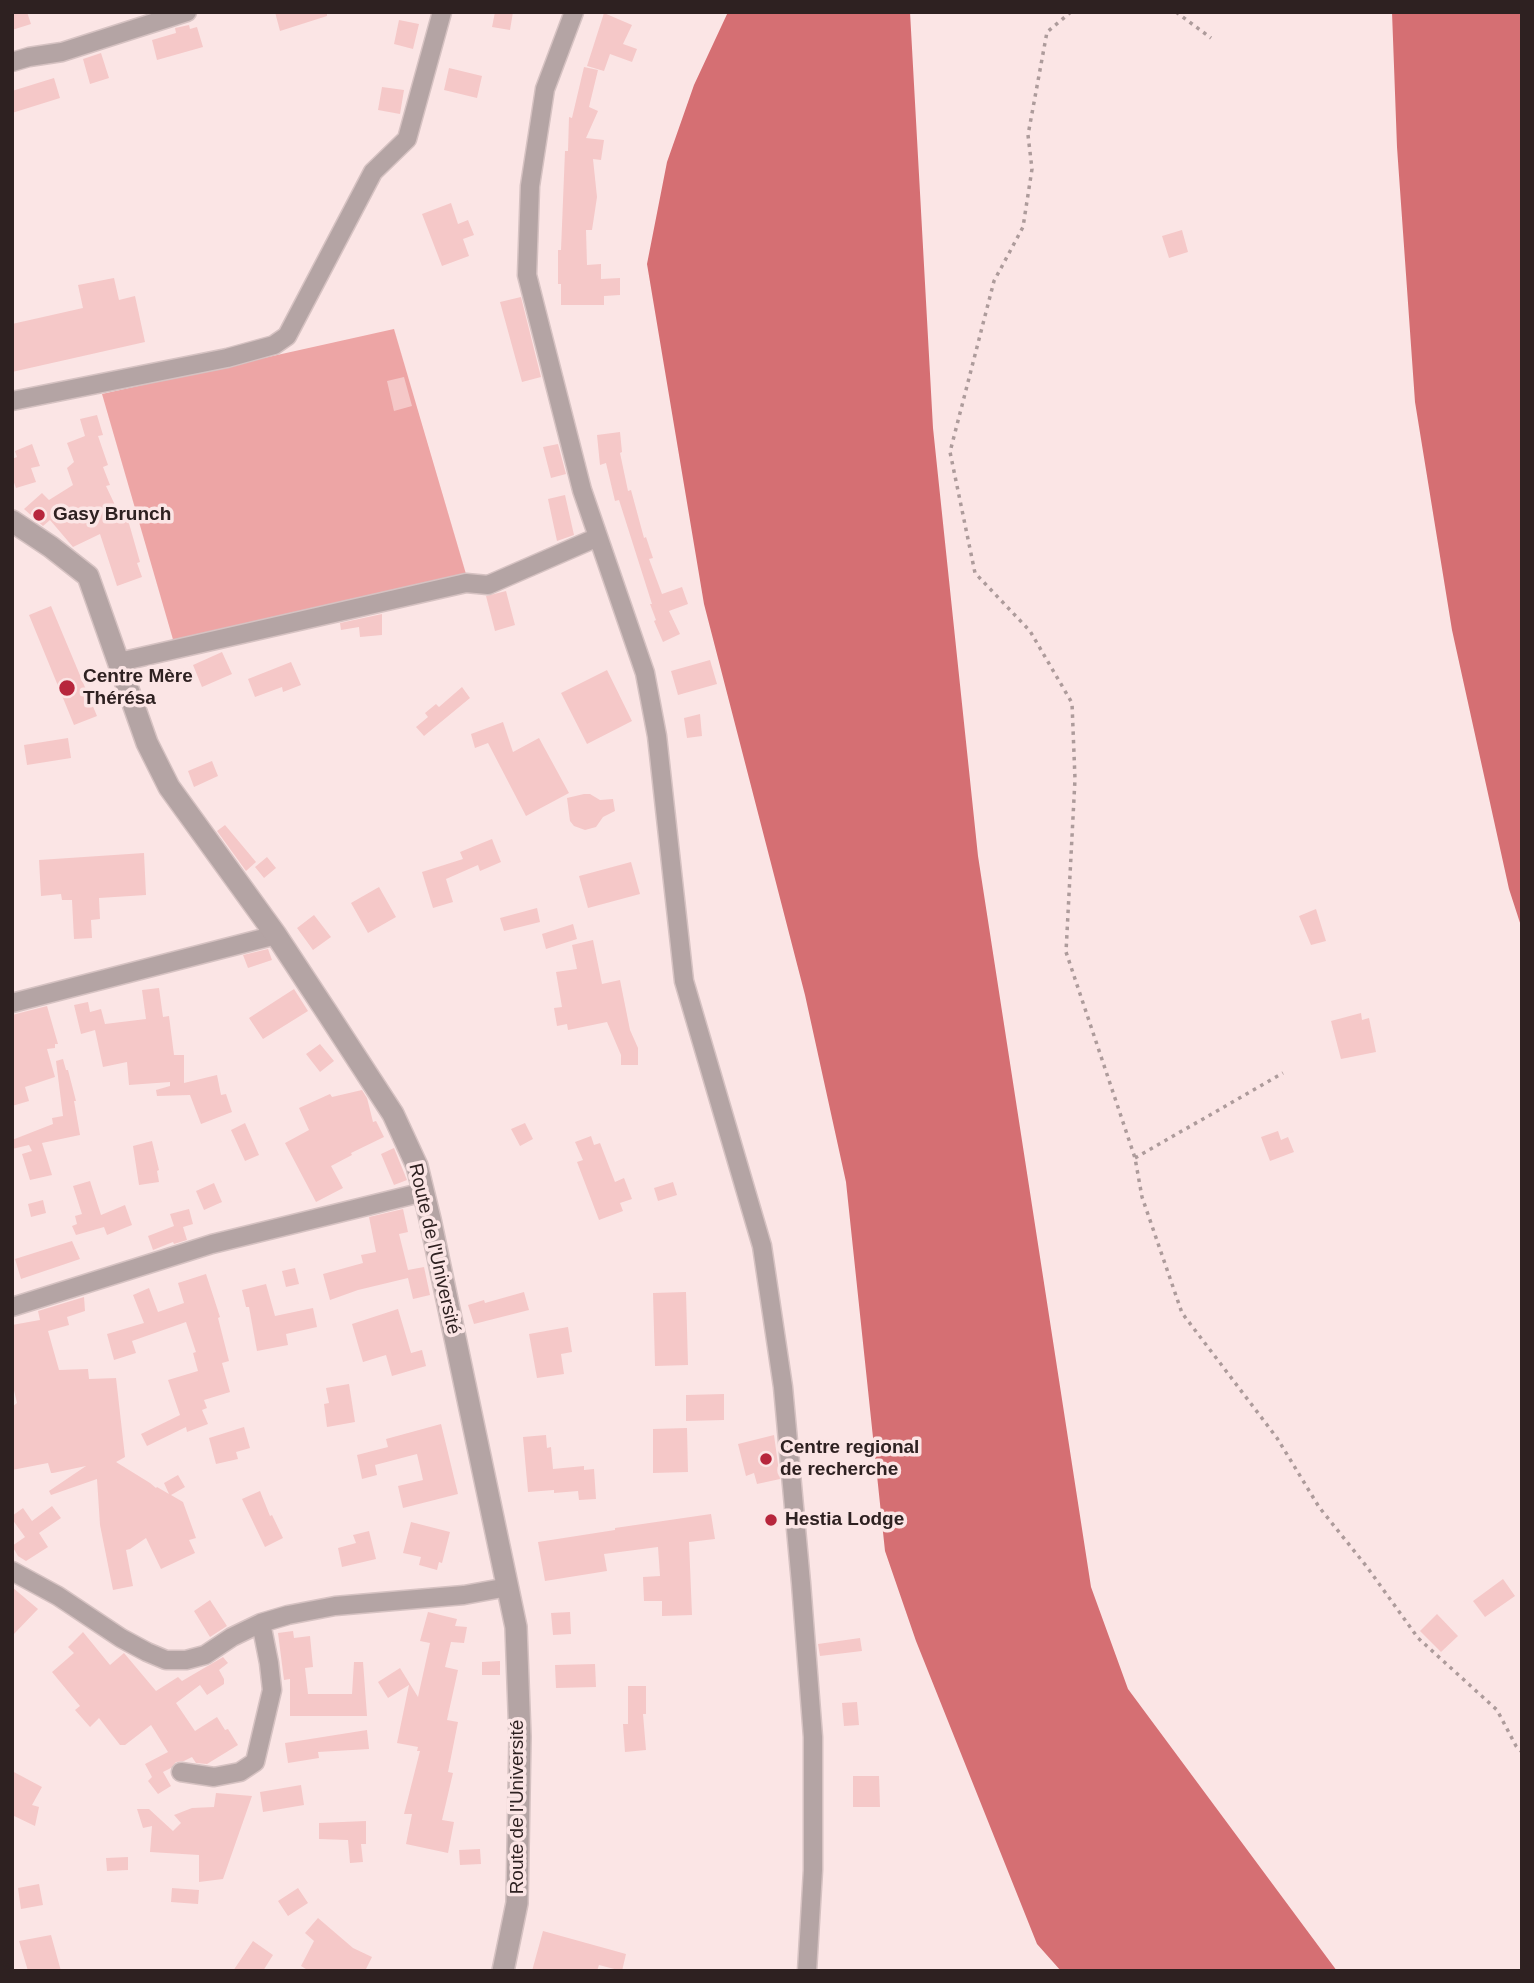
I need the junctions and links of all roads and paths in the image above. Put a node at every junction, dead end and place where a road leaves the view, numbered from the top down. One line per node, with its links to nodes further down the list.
1 (187, 12): 7 (street)
2 (442, 12): 8 (street)
3 (574, 12): 10 (street)
4 (1071, 12): 15 (path)
5 (1176, 12): 6 (path)
6 (1211, 38)
7 (12, 62)
8 (12, 401)
9 (12, 521): 11 (street, Route de l'Université)
10 (598, 537): 11 (street); 24 (street)
11 (119, 662): 12 (street, Route de l'Université)
12 (276, 935): 13 (street); 16 (street, Route de l'Université)
13 (12, 1003)
14 (1283, 1073): 15 (path)
15 (1135, 1158): 21 (path)
16 (424, 1192): 17 (street); 19 (street, Route de l'Université)
17 (12, 1307)
18 (12, 1571): 20 (street)
19 (508, 1587): 20 (street); 23 (street, Route de l'Université)
20 (261, 1623): 22 (street)
21 (1522, 1752)
22 (181, 1772)
23 (503, 1971)
24 (807, 1971)

